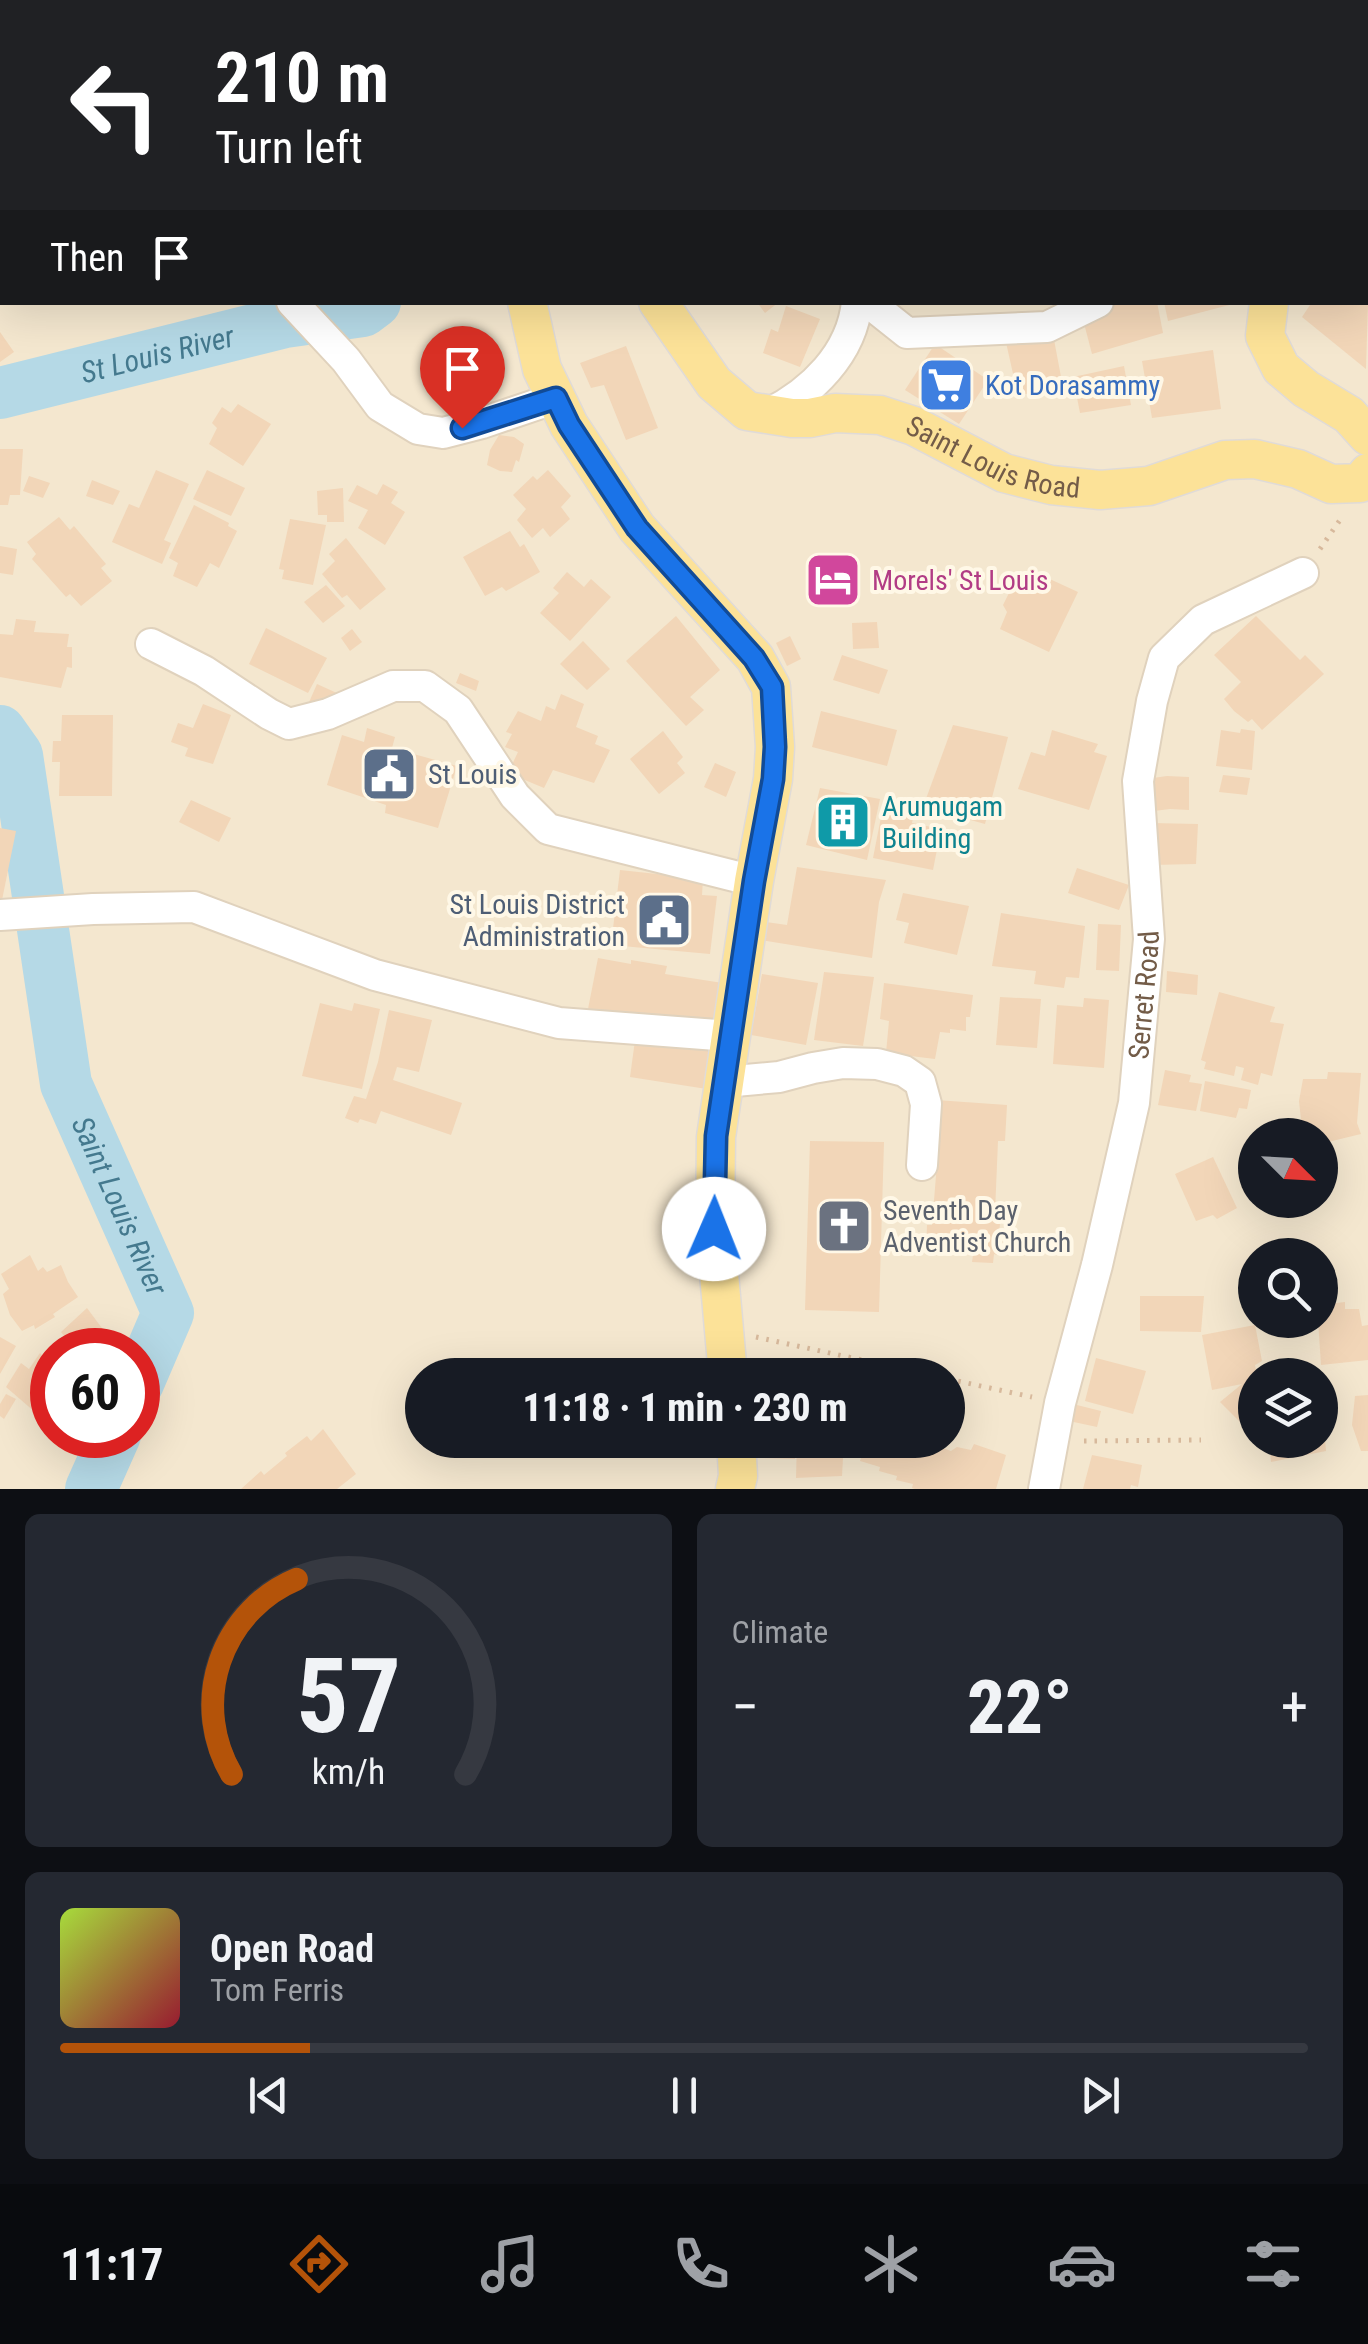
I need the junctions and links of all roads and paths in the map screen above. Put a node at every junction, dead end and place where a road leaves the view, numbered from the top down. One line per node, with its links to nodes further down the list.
1 (295, 305): 8 (street)
2 (528, 305): 8 (main road)
3 (660, 305): 9 (main road, Saint Louis Road)
4 (857, 305): 9 (street)
5 (872, 305): 6 (street)
6 (1092, 305)
7 (1269, 305): 10 (main road)
8 (556, 398): 14 (main road)
9 (768, 414): 11 (main road, Saint Louis Road)
10 (1368, 436)
11 (1364, 478): 12 (path)
12 (1303, 572): 23 (street, Serret Road)
13 (152, 644): 14 (street)
14 (754, 881): 16 (main road)
15 (0, 915): 16 (street)
16 (730, 1036): 17 (main road)
17 (724, 1082): 18 (street); 19 (main road)
18 (922, 1165)
19 (724, 1330): 20 (main road); 21 (path)
20 (726, 1358)
21 (853, 1358)
22 (965, 1382): 23 (path)
23 (1060, 1403): 25 (street, Serret Road)
24 (1202, 1440): 25 (path)
25 (1051, 1443): 28 (street, Serret Road)
26 (737, 1458): 27 (main road)
27 (735, 1489)
28 (1044, 1489)

